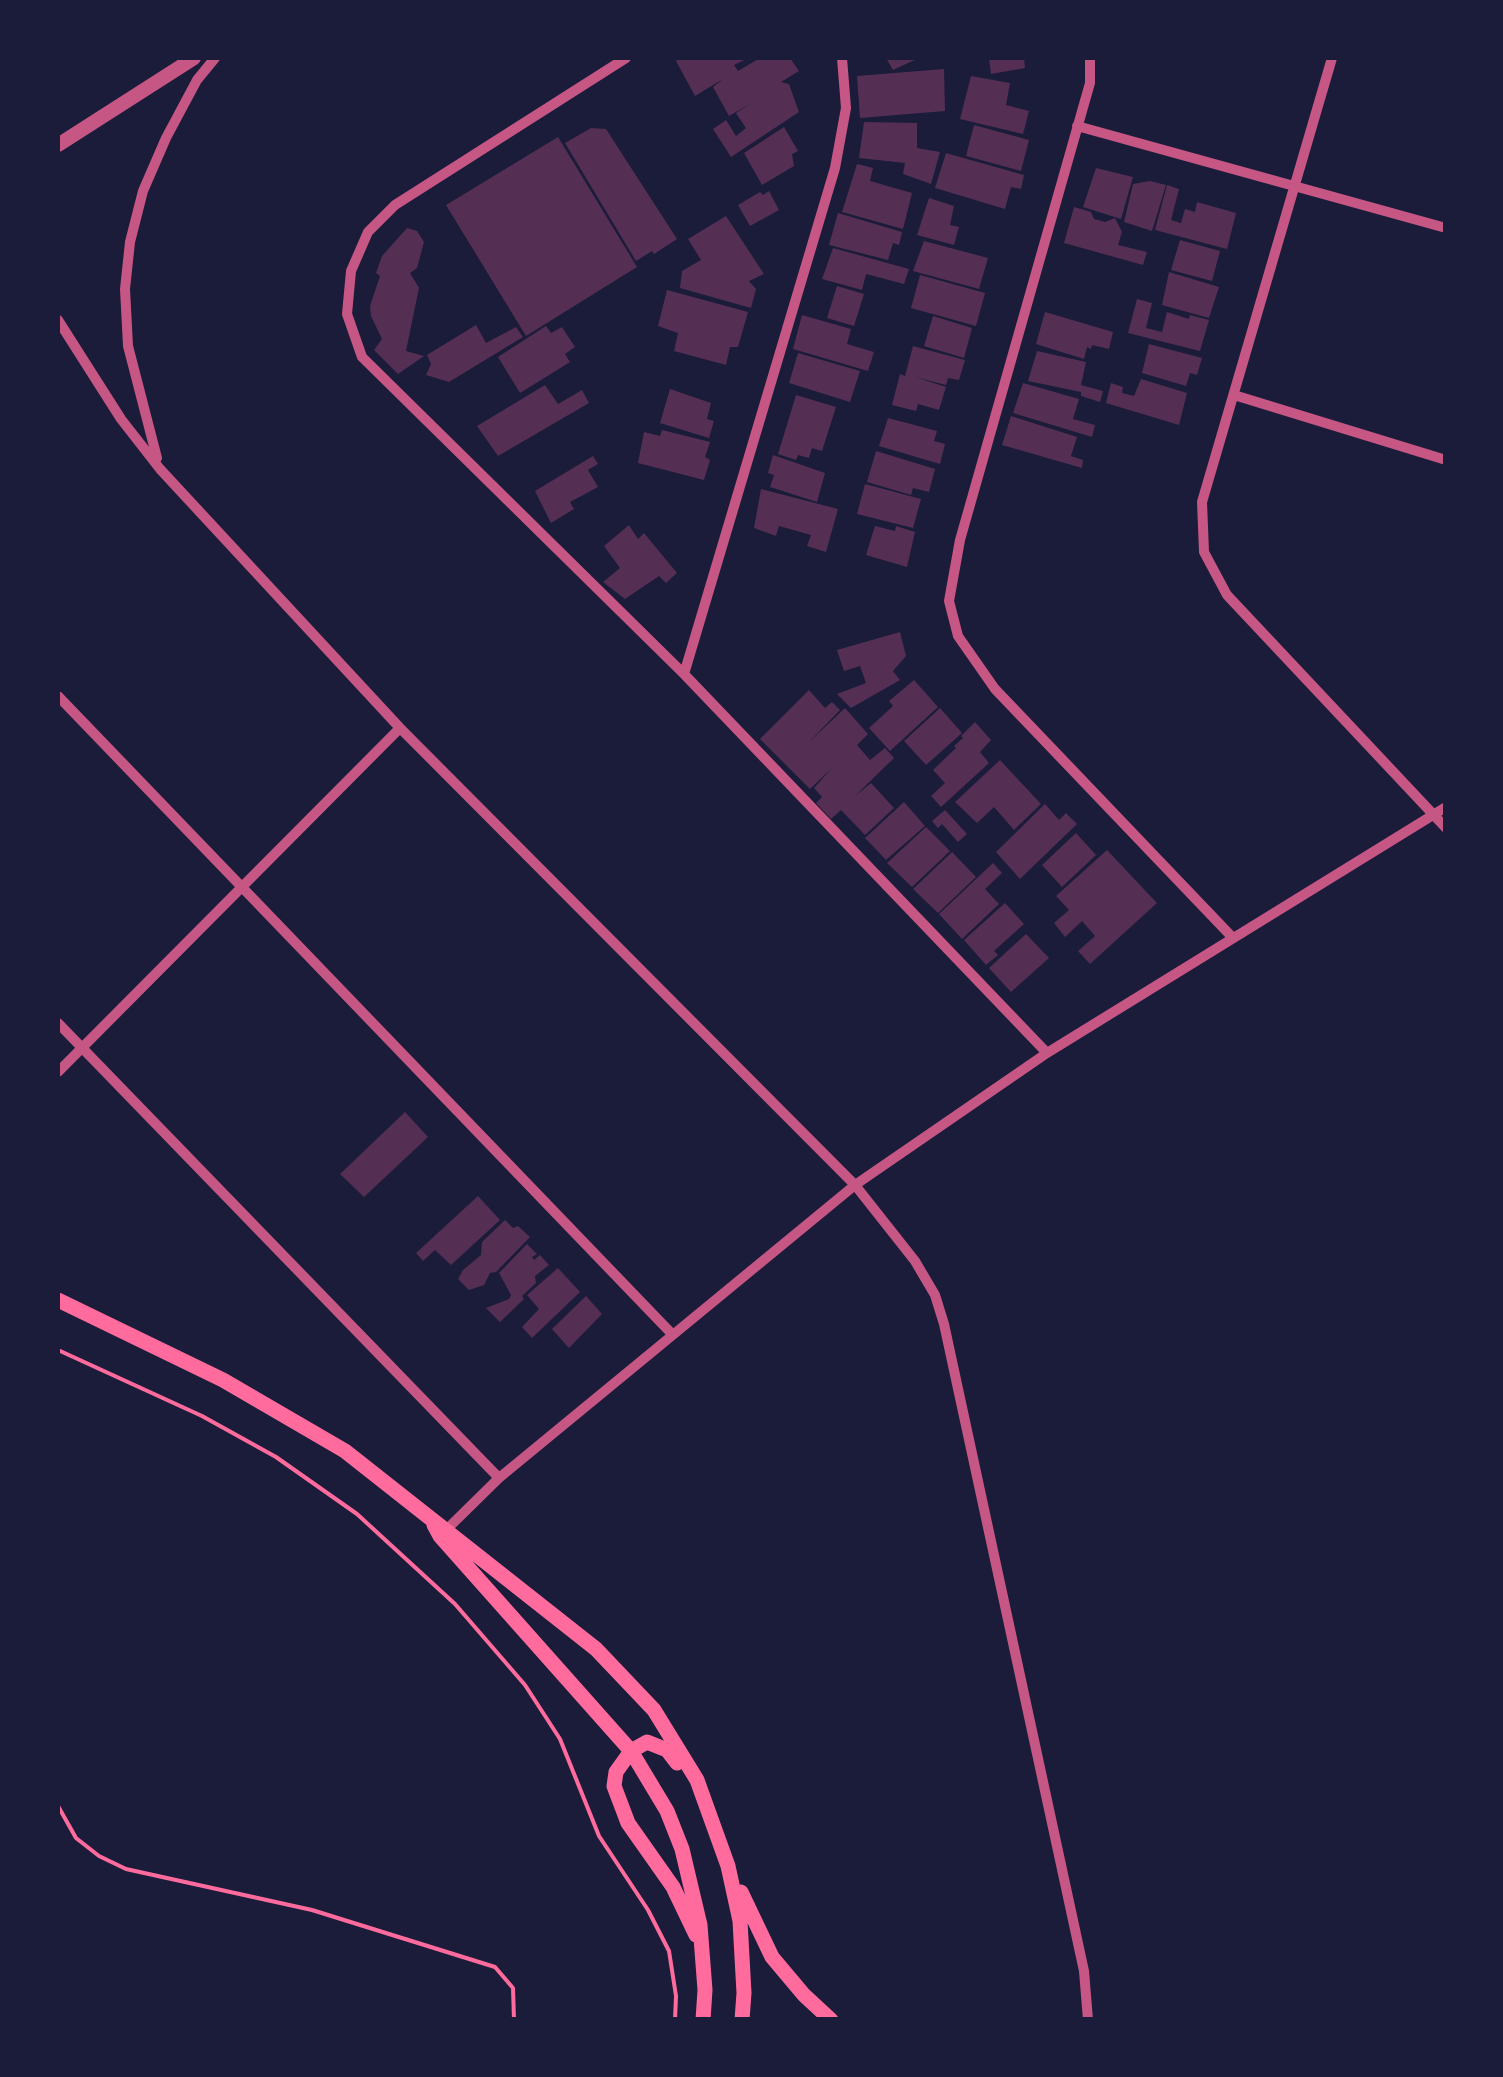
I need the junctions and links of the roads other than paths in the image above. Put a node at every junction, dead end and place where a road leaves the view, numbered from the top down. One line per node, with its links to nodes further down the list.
1 (194, 58): 8 (street)
2 (216, 58): 14 (street)
3 (626, 58): 15 (street)
4 (842, 58): 15 (street)
5 (1090, 58): 7 (street)
6 (1332, 58): 9 (street)
7 (1078, 126): 9 (street); 21 (street)
8 (58, 145)
9 (1297, 185): 10 (street); 12 (street)
10 (1446, 228)
11 (58, 320): 14 (street)
12 (1234, 396): 13 (street); 18 (street)
13 (1446, 460)
14 (160, 468): 17 (street)
15 (684, 674): 24 (street)
16 (58, 696): 20 (street)
17 (400, 728): 20 (street); 26 (street)
18 (1440, 810): 19 (street); 21 (street)
19 (1446, 828)
20 (240, 888): 23 (street); 28 (street)
21 (1234, 938): 24 (street)
22 (58, 1024): 23 (street)
23 (82, 1049): 25 (street); 29 (street)
24 (1048, 1053): 26 (street)
25 (58, 1072)
26 (855, 1185): 28 (street); 38 (street)
27 (58, 1300): 30 (main road)
28 (672, 1334): 29 (street)
29 (499, 1478): 30 (street)
30 (439, 1529): 31 (main road); 32 (main road)
31 (631, 1750): 32 (main road); 34 (main road); 34 (main road)
32 (711, 1811): 33 (main road)
33 (728, 1866): 36 (main road); 37 (main road)
34 (704, 1962): 35 (main road)
35 (703, 2020)
36 (742, 2020)
37 (831, 2020)
38 (1088, 2020)

